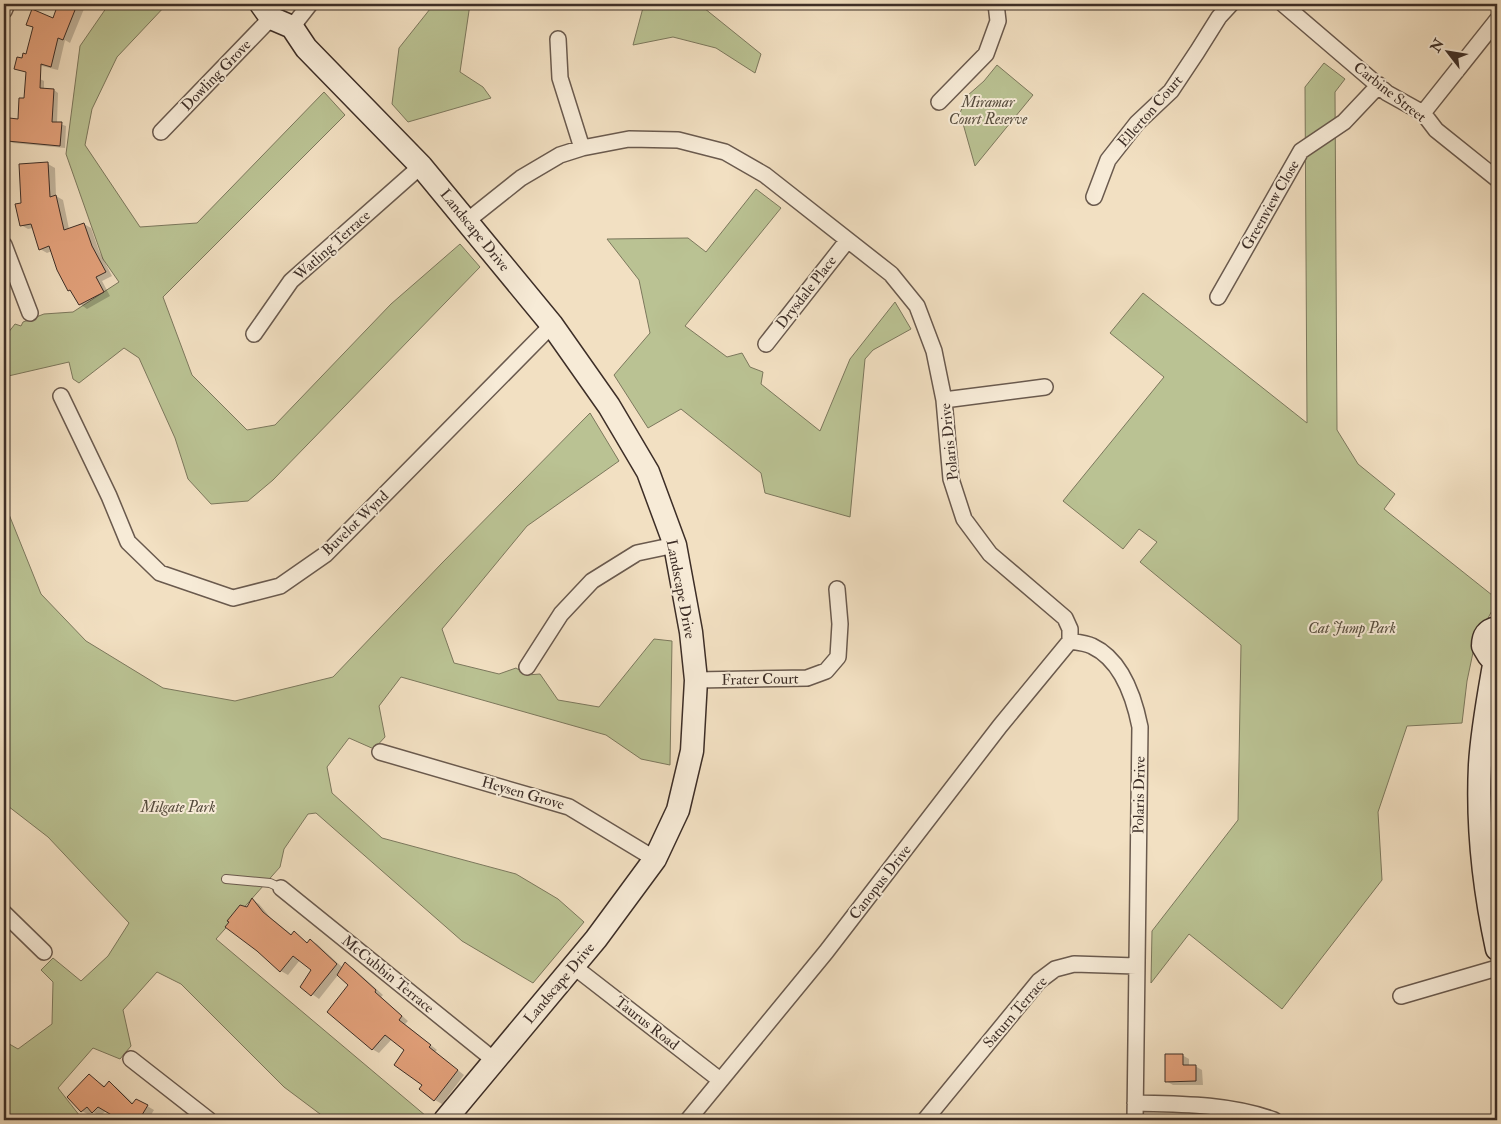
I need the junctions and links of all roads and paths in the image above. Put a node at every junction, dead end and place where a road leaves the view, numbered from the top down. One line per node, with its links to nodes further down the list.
1 (7, 4): 6 (street)
2 (310, 4): 9 (street)
3 (996, 4): 12 (street)
4 (1231, 4): 18 (street, Ellerton Court)
5 (1284, 4): 11 (street, Carbine Street)
6 (4, 11)
7 (266, 11): 9 (street); 14 (street, Dowling Grove)
8 (1497, 20): 13 (street)
9 (292, 27): 16 (street, Landscape Drive)
10 (558, 39): 15 (street)
11 (1379, 85): 13 (street, Carbine Street); 22 (street, Greenview Close)
12 (939, 102)
13 (1423, 113): 17 (street, Carbine Street)
14 (162, 132)
15 (582, 148): 19 (street, Polaris Drive); 20 (street, Polaris Drive)
16 (421, 166): 19 (street, Landscape Drive); 25 (street, Watling Terrace)
17 (1497, 179)
18 (1094, 197)
19 (467, 221): 24 (street, Landscape Drive)
20 (847, 240): 26 (street, Drysdale Place); 29 (street, Polaris Drive)
21 (4, 245): 23 (street)
22 (1218, 297)
23 (30, 313)
24 (552, 325): 28 (street, Buvelot Wynd); 30 (street, Landscape Drive)
25 (254, 334)
26 (766, 344)
27 (1045, 387): 29 (street)
28 (61, 396)
29 (944, 400): 33 (street, Polaris Drive)
30 (675, 545): 35 (street); 36 (street, Landscape Drive)
31 (837, 588): 36 (street, Frater Court)
32 (1497, 628): 34 (street)
33 (1070, 641): 45 (street, Polaris Drive); 50 (street, Canopus Drive)
34 (1496, 659): 42 (street)
35 (527, 667)
36 (696, 680): 38 (street, Landscape Drive)
37 (380, 752): 38 (street, Heysen Grove)
38 (656, 860): 44 (street, Landscape Drive)
39 (226, 879): 40 (lane)
40 (281, 888): 49 (street, McCubbin Terrace)
41 (4, 912): 43 (street)
42 (1497, 945)
43 (44, 952)
44 (573, 966): 49 (street, Landscape Drive); 50 (street, Taurus Road)
45 (1136, 966): 51 (street, Polaris Drive); 55 (street, Saturn Terrace)
46 (1497, 968): 47 (street)
47 (1401, 996)
48 (131, 1059): 52 (street)
49 (494, 1060): 53 (street, Landscape Drive)
50 (720, 1080): 54 (street, Canopus Drive)
51 (1135, 1103): 56 (street, Polaris Drive); 57 (street)
52 (209, 1120)
53 (445, 1120)
54 (688, 1120)
55 (925, 1120)
56 (1135, 1120)
57 (1274, 1120)

